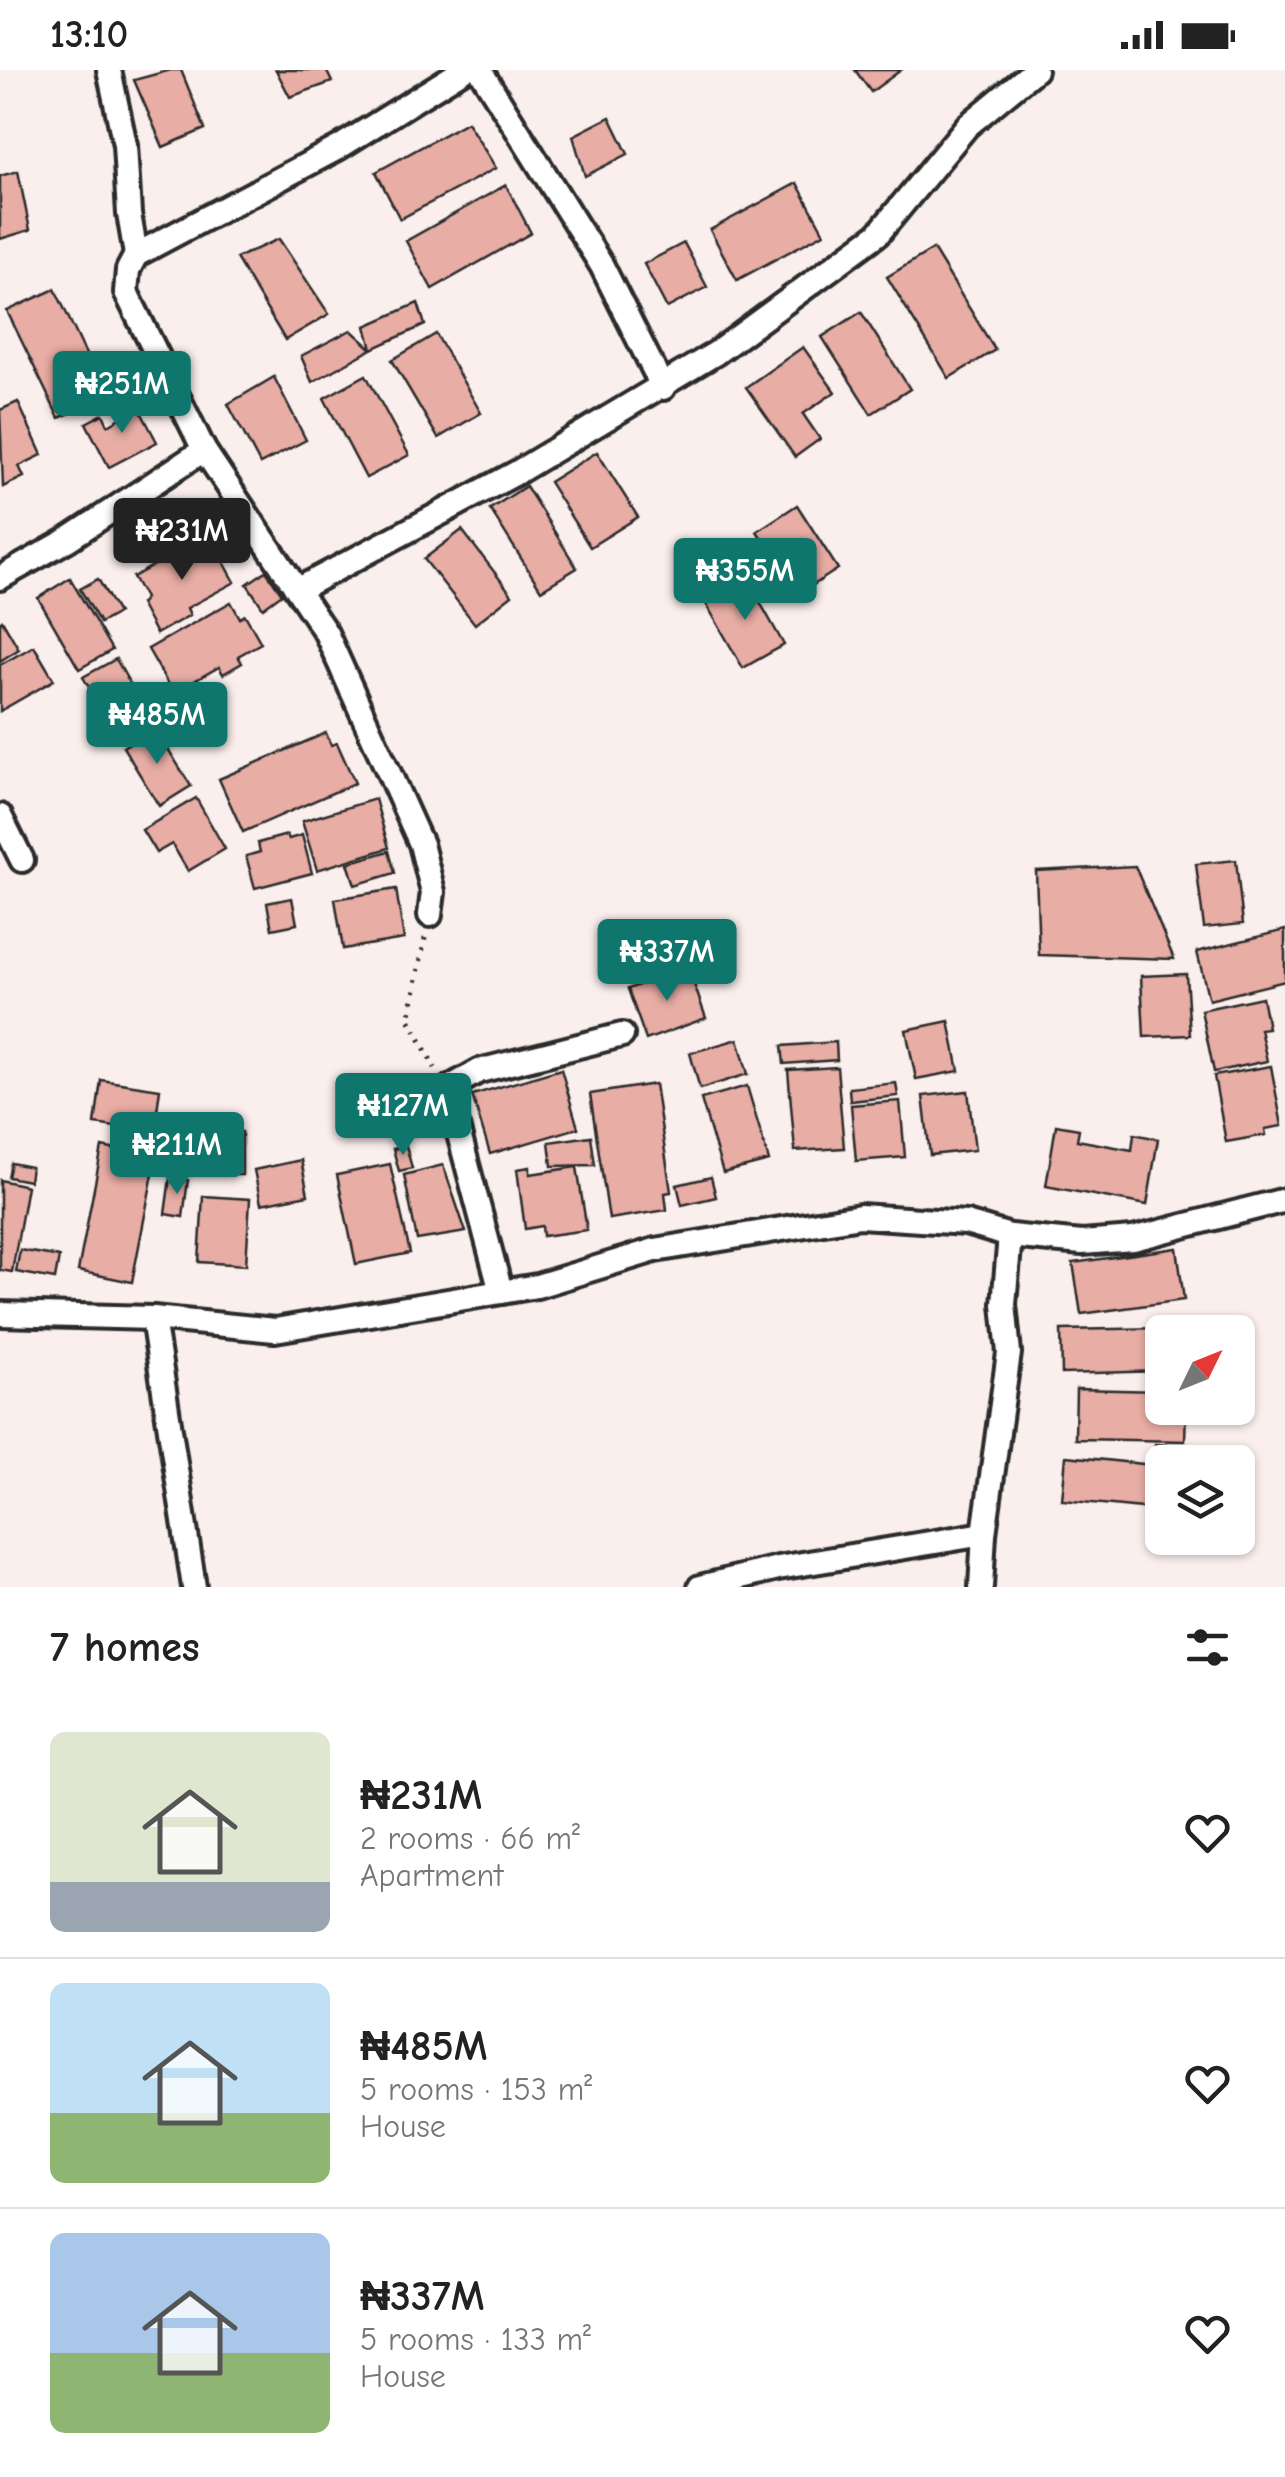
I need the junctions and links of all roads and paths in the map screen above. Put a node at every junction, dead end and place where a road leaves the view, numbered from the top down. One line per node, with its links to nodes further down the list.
1 (109, 70): 5 (street)
2 (463, 70): 5 (street)
3 (480, 70): 6 (street)
4 (1035, 70): 6 (street)
5 (136, 254): 7 (street)
6 (663, 388): 9 (street)
7 (204, 450): 8 (street); 9 (street)
8 (0, 578)
9 (299, 589): 12 (street)
10 (0, 816): 11 (street)
11 (22, 860)
12 (430, 915): 14 (path)
13 (622, 1035): 14 (street)
14 (447, 1089): 17 (street)
15 (1285, 1200): 16 (street)
16 (1010, 1236): 17 (street); 20 (street)
17 (501, 1292): 19 (street)
18 (0, 1314): 19 (street)
19 (153, 1318): 21 (street)
20 (984, 1534): 22 (street); 23 (street)
21 (194, 1587)
22 (700, 1587)
23 (981, 1587)

